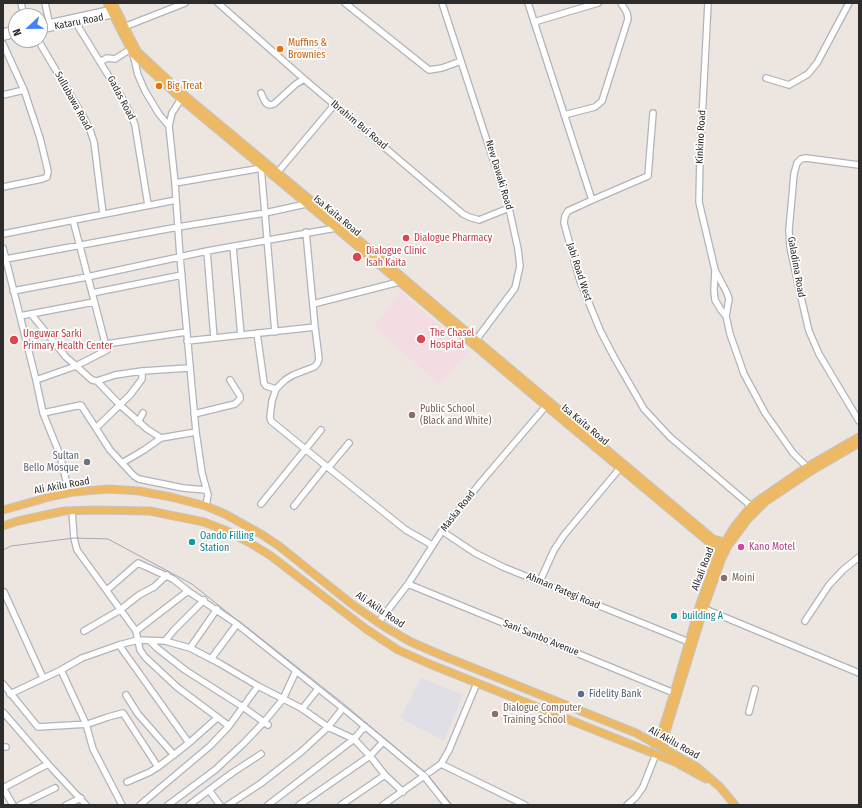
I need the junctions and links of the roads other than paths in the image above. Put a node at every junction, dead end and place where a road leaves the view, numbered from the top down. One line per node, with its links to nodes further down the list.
1 (45, 3): 15 (street)
2 (107, 3): 12 (main road, Isa Kaita Road)
3 (185, 3): 16 (street)
4 (218, 3): 23 (street, Ibrahim Bui Road)
5 (345, 3): 21 (street)
6 (442, 3): 21 (street, New Dawaki Road)
7 (528, 3): 13 (street)
8 (598, 3): 13 (street)
9 (621, 3): 30 (street)
10 (708, 3): 58 (street, Kinkino Road)
11 (849, 3): 22 (street)
12 (114, 10): 14 (street, Kataru Road); 15 (street, Kataru Road); 16 (main road, Isa Kaita Road); 19 (main road, Isa Kaita Road)
13 (534, 22): 30 (street)
14 (76, 23): 15 (street, Kataru Road); 20 (street, Gadas Road)
15 (50, 25)
16 (124, 27): 31 (main road, Isa Kaita Road)
17 (3, 44): 24 (street)
18 (43, 48): 44 (street, Sullubawa Road)
19 (131, 52): 20 (street); 27 (main road, Isa Kaita Road); 32 (street)
20 (100, 62): 41 (street, Gadas Road)
21 (461, 62): 42 (street, New Dawaki Road)
22 (766, 78)
23 (304, 79): 25 (street); 28 (street, Ibrahim Bui Road)
24 (24, 90): 26 (street); 37 (street)
25 (261, 93)
26 (3, 95)
27 (181, 99): 31 (main road, Isa Kaita Road); 32 (street)
28 (334, 104): 35 (street); 42 (street, Ibrahim Bui Road)
29 (653, 113): 39 (street, Jabi Road West)
30 (564, 115): 39 (street)
31 (208, 119): 34 (main road, Isa Kaita Road); 35 (main road, Isa Kaita Road)
32 (169, 126): 36 (street)
33 (859, 165): 91 (street, Galadima Road)
34 (262, 167): 36 (street); 40 (main road, Isa Kaita Road); 43 (street)
35 (277, 173): 45 (main road, Isa Kaita Road)
36 (175, 183): 38 (street)
37 (3, 187)
38 (176, 200): 41 (street); 47 (street)
39 (592, 200): 111 (street, Jabi Road West)
40 (306, 204): 43 (street); 45 (main road, Isa Kaita Road)
41 (148, 205): 44 (street)
42 (509, 208): 76 (street, New Dawaki Road)
43 (265, 212): 47 (street); 51 (street)
44 (104, 214): 46 (street)
45 (324, 215): 48 (main road, Isa Kaita Road); 64 (main road, Isa Kaita Road)
46 (73, 220): 50 (street); 52 (street)
47 (178, 227): 52 (street); 56 (street)
48 (336, 228): 49 (street); 61 (main road, Isa Kaita Road)
49 (306, 232): 51 (street); 66 (street)
50 (3, 234)
51 (268, 241): 53 (street); 72 (street)
52 (80, 246): 57 (street); 60 (street)
53 (233, 247): 55 (street); 74 (street)
54 (3, 248): 57 (street)
55 (207, 251): 56 (street); 75 (street)
56 (180, 257): 59 (street); 60 (street)
57 (6, 259): 62 (street)
58 (715, 270): 69 (street, Kinkino Road); 69 (street, Kinkino Road)
59 (182, 275): 63 (street); 71 (street)
60 (87, 276): 62 (street); 63 (street)
61 (399, 282): 64 (main road, Isa Kaita Road); 66 (street)
62 (14, 290): 68 (street)
63 (92, 293): 65 (street)
64 (425, 300): 76 (main road, Isa Kaita Road); 87 (main road, Isa Kaita Road)
65 (94, 302): 67 (street); 78 (street)
66 (313, 304): 70 (street)
67 (31, 314): 68 (street); 79 (street)
68 (20, 316): 82 (street)
69 (726, 316): 103 (street, Kinkino Road)
70 (315, 327): 72 (street); 85 (street)
71 (186, 332): 77 (street); 78 (street)
72 (275, 332): 73 (street)
73 (257, 333): 74 (street); 85 (street)
74 (241, 335): 75 (street)
75 (214, 338): 77 (street)
76 (476, 340): 107 (main road, Isa Kaita Road)
77 (187, 341): 80 (street)
78 (106, 344): 79 (street)
79 (76, 366): 82 (street); 84 (street)
80 (189, 368): 81 (street); 90 (street)
81 (142, 371): 84 (street); 86 (street)
82 (36, 380): 88 (street)
83 (230, 380): 90 (street)
84 (96, 381): 86 (street)
85 (276, 389): 100 (street)
86 (120, 405): 92 (street); 93 (street)
87 (546, 406): 104 (main road, Isa Kaita Road); 115 (street, Maska Road)
88 (43, 413): 93 (street); 106 (street)
89 (143, 413): 92 (street)
90 (194, 414): 95 (street)
91 (859, 421)
92 (138, 422): 97 (street)
93 (96, 428): 101 (street)
94 (321, 430): 100 (street)
95 (196, 432): 97 (street); 105 (street)
96 (859, 437): 103 (main road, Alkali Road)
97 (161, 438): 101 (street)
98 (349, 443): 102 (street)
99 (859, 443): 127 (main road, Alkali Road)
100 (306, 449): 102 (street); 108 (street)
101 (122, 463): 105 (street)
102 (327, 467): 110 (street); 117 (street)
103 (807, 467): 111 (main road, Alkali Road)
104 (620, 468): 107 (main road, Isa Kaita Road); 121 (street)
105 (206, 490): 109 (street)
106 (69, 493): 109 (main road, Ali Akilu Road); 112 (main road, Ali Akilu Road)
107 (660, 498): 116 (main road, Isa Kaita Road); 118 (main road, Isa Kaita Road)
108 (261, 504)
109 (206, 506): 131 (main road, Ali Akilu Road)
110 (294, 506)
111 (751, 506): 116 (main road, Alkali Road)
112 (3, 510)
113 (72, 511): 114 (main road, Ali Akilu Road); 123 (street); 146 (main road, Ali Akilu Road)
114 (3, 526)
115 (442, 531): 117 (street, Maska Road); 121 (street, Ahman Pategi Road)
116 (725, 542): 118 (main road, Alkali Road)
117 (432, 545): 122 (street, Maska Road)
118 (717, 555): 127 (main road, Alkali Road)
119 (859, 557): 130 (street)
120 (167, 575): 123 (street); 124 (street); 129 (street)
121 (540, 581): 138 (street, Ahman Pategi Road)
122 (408, 584): 131 (street, Maska Road); 151 (street, Sani Sambo Avenue)
123 (107, 590): 129 (street)
124 (188, 591): 126 (street); 133 (street)
125 (4, 592): 145 (street)
126 (204, 600): 128 (street); 137 (street)
127 (702, 608): 138 (main road, Alkali Road); 144 (street); 170 (main road, Alkali Road)
128 (217, 609): 132 (street); 140 (street)
129 (120, 610): 133 (street); 134 (street)
130 (805, 621)
131 (378, 623): 169 (main road, Ali Akilu Road)
132 (237, 624): 141 (street); 143 (street)
133 (136, 631): 135 (street)
134 (84, 632)
135 (138, 640): 136 (street); 139 (street); 160 (street)
136 (150, 641): 137 (street); 155 (street)
137 (165, 641): 140 (street)
138 (689, 642): 151 (main road, Alkali Road)
139 (119, 645): 142 (street); 168 (street)
140 (190, 648): 141 (street)
141 (211, 659): 148 (street)
142 (61, 670): 145 (street); 162 (street)
143 (296, 671): 149 (street); 154 (street)
144 (859, 673)
145 (43, 678): 152 (street)
146 (477, 683): 172 (main road, Ali Akilu Road); 176 (street)
147 (3, 684): 152 (street)
148 (258, 686): 154 (street); 155 (street)
149 (318, 688): 156 (street); 157 (street)
150 (755, 689): 159 (street)
151 (674, 693): 169 (main road, Alkali Road)
152 (10, 694): 162 (street)
153 (126, 695): 173 (street)
154 (283, 698): 157 (street); 161 (street)
155 (242, 707): 161 (street); 163 (street)
156 (343, 708): 164 (street); 165 (street)
157 (302, 709): 165 (street)
158 (3, 712): 175 (street)
159 (749, 712)
160 (217, 718): 163 (street); 168 (street)
161 (266, 723): 192 (street)
162 (86, 724): 177 (street); 190 (street)
163 (229, 726): 191 (street)
164 (365, 726): 166 (street); 167 (street)
165 (328, 727): 166 (street); 195 (street)
166 (354, 739): 174 (street); 196 (street)
167 (383, 742): 174 (street); 179 (street)
168 (188, 743): 173 (street)
169 (654, 744): 170 (main road, Ali Akilu Road)
170 (665, 749): 204 (main road, Ali Akilu Road)
171 (262, 754): 183 (street)
172 (656, 754): 202 (street); 203 (main road, Ali Akilu Road)
173 (174, 755): 177 (street)
174 (370, 756): 178 (street); 197 (street)
175 (48, 764): 181 (street); 185 (street)
176 (441, 764): 179 (street); 201 (street)
177 (158, 767): 180 (street)
178 (386, 775): 184 (street); 198 (street)
179 (424, 776): 184 (street); 200 (street)
180 (127, 782)
181 (3, 788): 186 (street)
182 (55, 788): 187 (street)
183 (209, 790): 193 (street); 194 (street)
184 (403, 792): 199 (street)
185 (81, 798): 188 (street); 189 (street)
186 (13, 805)
187 (20, 805)
188 (66, 805)
189 (86, 805)
190 (122, 805)
191 (140, 805)
192 (168, 805)
193 (189, 805)
194 (220, 805)
195 (228, 805)
196 (268, 805)
197 (299, 805)
198 (341, 805)
199 (383, 805)
200 (447, 805)
201 (525, 805)
202 (626, 805)
203 (731, 805)
204 (735, 805)

